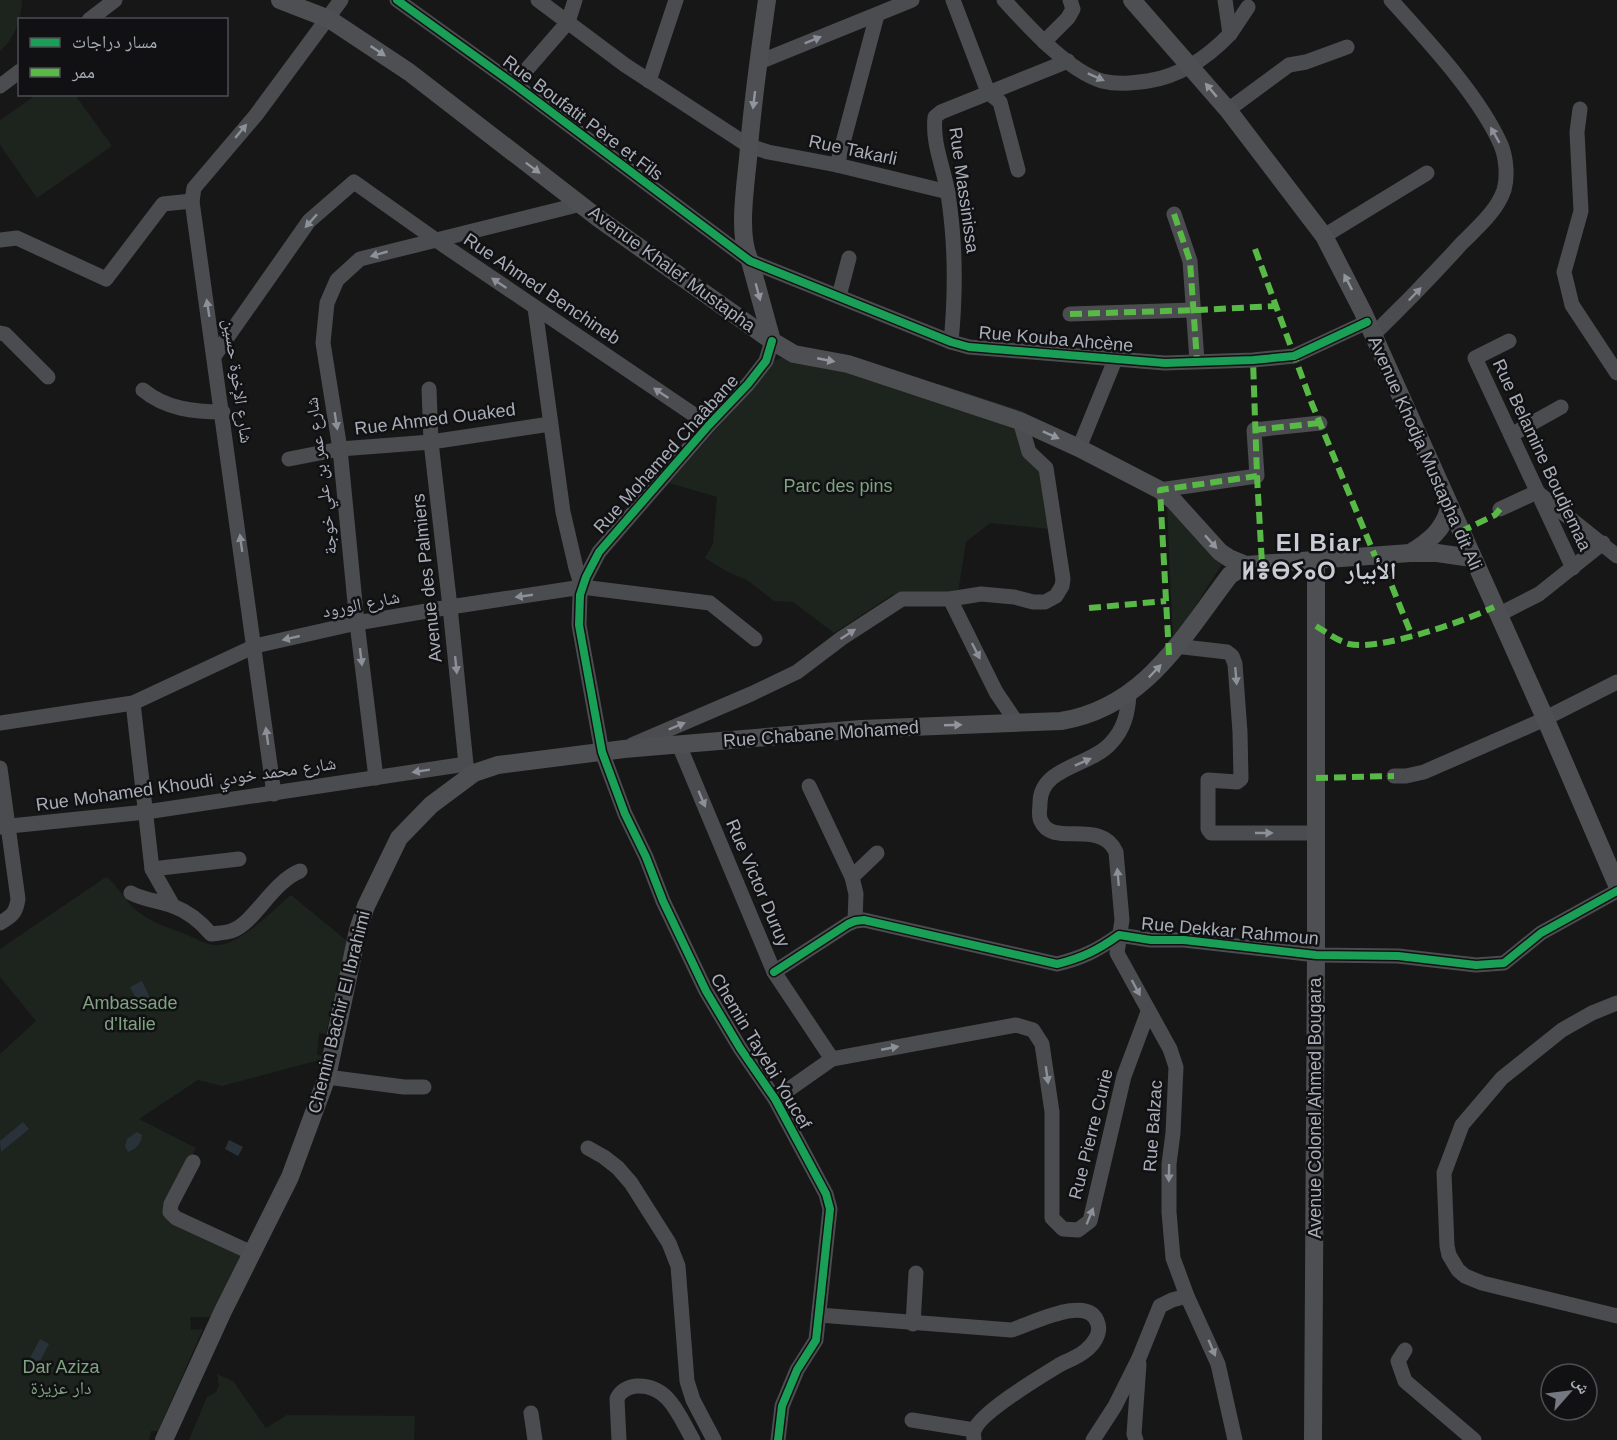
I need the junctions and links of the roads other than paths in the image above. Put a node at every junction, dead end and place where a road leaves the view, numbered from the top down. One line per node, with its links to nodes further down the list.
1 (116, 0): 18 (street)
2 (280, 0): 19 (main road, Avenue Khalef Mustapha)
3 (341, 0): 19 (street)
4 (398, 0): 29 (street, Rue Boufatit Père et Fils)
5 (538, 0): 20 (street, Rue Takarli)
6 (575, 0): 20 (street)
7 (676, 0): 28 (street)
8 (767, 0): 25 (main road)
9 (912, 0): 17 (street)
10 (953, 0): 31 (street)
11 (1004, 0): 22 (street)
12 (1070, 0): 22 (street)
13 (1132, 0): 26 (main road, Avenue Khodja Mustapha dit Ali)
14 (1225, 0): 21 (street)
15 (1391, 0): 51 (street, Rue Kouba Ahcène, one-way to 15)
16 (1248, 6): 21 (street)
17 (877, 15): 25 (street, one-way to 17); 35 (street)
18 (92, 18)
19 (328, 19): 39 (street, one-way to 19); 40 (main road, Avenue Khalef Mustapha, one-way to 40)
20 (568, 22): 28 (street, Rue Takarli); 29 (street)
21 (1230, 34): 26 (street)
22 (1044, 42): 24 (street)
23 (1347, 47): 33 (street)
24 (1068, 61): 26 (street, one-way to 26); 31 (street, Rue Massinissa)
25 (759, 62): 34 (main road, one-way to 34)
26 (1191, 66): 33 (main road, Avenue Khodja Mustapha dit Ali, one-way to 26)
27 (18, 72): 30 (street)
28 (649, 81): 34 (street, Rue Takarli)
29 (514, 84): 46 (street, Rue Boufatit Père et Fils)
30 (0, 86)
31 (988, 92): 36 (street); 38 (street, Rue Massinissa)
32 (1580, 109): 59 (street)
33 (1228, 110): 42 (main road, Avenue Khodja Mustapha dit Ali)
34 (749, 146): 35 (street, Rue Takarli); 46 (main road)
35 (837, 165): 38 (street, Rue Takarli)
36 (1018, 170)
37 (1427, 173): 42 (street)
38 (948, 192): 55 (street, Rue Massinissa)
39 (192, 201): 43 (street); 56 (street, شارع الإخوة حسين, one-way to 39)
40 (581, 204): 44 (street, شارع عمر بن علي خوجة); 54 (main road, Avenue Khalef Mustapha)
41 (1174, 214): 49 (street)
42 (1324, 236): 51 (main road, Avenue Khodja Mustapha dit Ali, one-way to 42)
43 (0, 240)
44 (436, 240): 48 (street, Rue Ahmed Benchineb, one-way to 44); 56 (street, Rue Ahmed Benchineb, one-way to 56); 72 (street, شارع عمر بن علي خوجة, one-way to 72)
45 (849, 258): 47 (street)
46 (750, 261): 47 (street, Rue Kouba Ahcène); 54 (main road, one-way to 54)
47 (839, 297): 55 (street, Rue Kouba Ahcène)
48 (535, 308): 67 (street); 68 (street, Rue Ahmed Benchineb, one-way to 48)
49 (1193, 310): 50 (street); 58 (street)
50 (1070, 314)
51 (1370, 328): 58 (street, Rue Kouba Ahcène); 76 (main road, Avenue Khodja Mustapha dit Ali)
52 (0, 333): 60 (street)
53 (1509, 340): 69 (street, Rue Belamine Boudjemaa)
54 (772, 341): 65 (main road, Avenue Khalef Mustapha, one-way to 65); 68 (street, Rue Mohamed Chaâbane)
55 (951, 342): 57 (street, Rue Kouba Ahcène)
56 (215, 355): 64 (street, شارع الإخوة حسين)
57 (1115, 360): 58 (street, Rue Kouba Ahcène); 71 (street)
58 (1197, 362)
59 (1617, 373)
60 (48, 377)
61 (429, 389): 70 (street, Avenue des Palmiers)
62 (143, 390): 64 (street)
63 (1561, 407): 69 (street)
64 (223, 412): 91 (street, شارع الإخوة حسين, one-way to 64)
65 (1020, 421): 71 (main road, Avenue Khalef Mustapha, one-way to 71); 86 (street, Rue Chabane Mohamed)
66 (1320, 423): 74 (street)
67 (550, 424): 70 (street, Rue Ahmed Ouaked); 85 (street)
68 (709, 425): 85 (street, Rue Mohamed Chaâbane)
69 (1511, 435): 75 (street, Rue Belamine Boudjemaa)
70 (431, 442): 72 (street, Rue Ahmed Ouaked); 87 (street, Avenue des Palmiers)
71 (1079, 448): 74 (main road, Avenue Khalef Mustapha)
72 (340, 449): 73 (street, Rue Ahmed Ouaked); 89 (street, شارع عمر بن علي خوجة)
73 (289, 459)
74 (1160, 490): 83 (main road, Avenue Khalef Mustapha, one-way to 83)
75 (1537, 492): 77 (street); 78 (street); 84 (street, Rue Belamine Boudjemaa)
76 (1449, 508): 79 (main road); 81 (main road, Avenue Khodja Mustapha dit Ali)
77 (1500, 509)
78 (1603, 543): 80 (street); 84 (street)
79 (1410, 553): 81 (main road); 82 (main road)
80 (1617, 555)
81 (1472, 558): 88 (main road, Avenue Khodja Mustapha dit Ali)
82 (1316, 561): 83 (main road); 110 (main road, Avenue Colonel Ahmed Bougara)
83 (1246, 565): 92 (main road, Rue Chabane Mohamed)
84 (1573, 568): 88 (street)
85 (582, 587): 87 (street, شارع الورود, one-way to 87); 90 (street, شارع الورود); 101 (street, Chemin Tayebi Youcef)
86 (950, 598): 98 (street, one-way to 98); 100 (street, Rue Chabane Mohamed, one-way to 86)
87 (450, 607): 89 (street, شارع الورود); 103 (street, Avenue des Palmiers, one-way to 103)
88 (1498, 615): 96 (main road, Avenue Khodja Mustapha dit Ali)
89 (357, 623): 91 (street, شارع الورود, one-way to 91); 105 (street, شارع عمر بن علي خوجة, one-way to 105)
90 (755, 639)
91 (255, 646): 95 (street, شارع الورود); 107 (street, شارع الإخوة حسين, one-way to 91)
92 (1175, 646): 94 (main road, Rue Chabane Mohamed, one-way to 92); 110 (street, one-way to 110)
93 (1617, 682): 96 (street)
94 (1129, 694): 98 (main road, Rue Chabane Mohamed); 122 (street, Rue Balzac, one-way to 94)
95 (133, 703): 97 (street, شارع الورود); 108 (street)
96 (1545, 718): 104 (street); 116 (main road, Avenue Khodja Mustapha dit Ali)
97 (0, 723)
98 (1017, 723): 99 (main road, Rue Chabane Mohamed, one-way to 98)
99 (679, 745): 100 (main road, Rue Chabane Mohamed); 124 (street, Rue Victor Duruy, one-way to 124)
100 (624, 749): 101 (main road, Rue Chabane Mohamed)
101 (602, 752): 103 (main road, Rue Chabane Mohamed); 130 (street, Chemin Tayebi Youcef)
102 (0, 768): 109 (street)
103 (470, 768): 105 (street, Rue Mohamed Khoudi شارع محمد خودي, one-way to 105); 128 (main road, Chemin Bachir El Ibrahimi)
104 (1394, 776)
105 (376, 778): 107 (street, Rue Mohamed Khoudi شارع محمد خودي)
106 (809, 786): 115 (street)
107 (274, 794): 108 (street, Rue Mohamed Khoudi شارع محمد خودي)
108 (146, 813): 109 (street, Rue Mohamed Khoudi شارع محمد خودي); 113 (street)
109 (4, 827): 121 (street)
110 (1316, 833): 123 (main road, Avenue Colonel Ahmed Bougara)
111 (877, 853): 115 (street)
112 (239, 859): 113 (street)
113 (152, 869): 119 (street)
114 (300, 871): 119 (street)
115 (852, 877): 120 (street)
116 (1617, 885)
117 (1617, 891): 123 (street, Rue Dekkar Rahmoun)
118 (131, 893): 119 (street)
119 (173, 906)
120 (855, 921): 122 (street, Rue Dekkar Rahmoun); 124 (street)
121 (0, 923)
122 (1119, 935): 123 (street, Rue Dekkar Rahmoun); 126 (street, Rue Balzac, one-way to 126)
123 (1316, 955): 153 (main road, Avenue Colonel Ahmed Bougara)
124 (774, 972): 127 (street, Rue Victor Duruy)
125 (1617, 1003): 137 (street)
126 (1148, 1012): 127 (street, Rue Pierre Curie, one-way to 126); 135 (street, Rue Balzac, one-way to 135)
127 (832, 1059): 130 (street)
128 (327, 1077): 129 (street); 133 (main road, Chemin Bachir El Ibrahimi)
129 (424, 1087)
130 (775, 1100): 136 (street, Chemin Tayebi Youcef)
131 (588, 1148): 148 (street)
132 (193, 1162): 133 (street)
133 (252, 1253): 144 (main road, Chemin Bachir El Ibrahimi)
134 (916, 1273): 138 (street)
135 (1187, 1296): 140 (street); 152 (street, Rue Balzac, one-way to 152)
136 (819, 1315): 138 (street); 149 (street, Chemin Tayebi Youcef)
137 (1617, 1316)
138 (913, 1324): 143 (street)
139 (1405, 1350): 154 (street)
140 (1139, 1358): 150 (street); 151 (street)
141 (531, 1413): 145 (street)
142 (912, 1420): 143 (street)
143 (974, 1435)
144 (164, 1440)
145 (535, 1440)
146 (620, 1440): 147 (street)
147 (693, 1440)
148 (714, 1440)
149 (778, 1440)
150 (1093, 1440)
151 (1136, 1440)
152 (1235, 1440)
153 (1313, 1440)
154 (1474, 1440)

